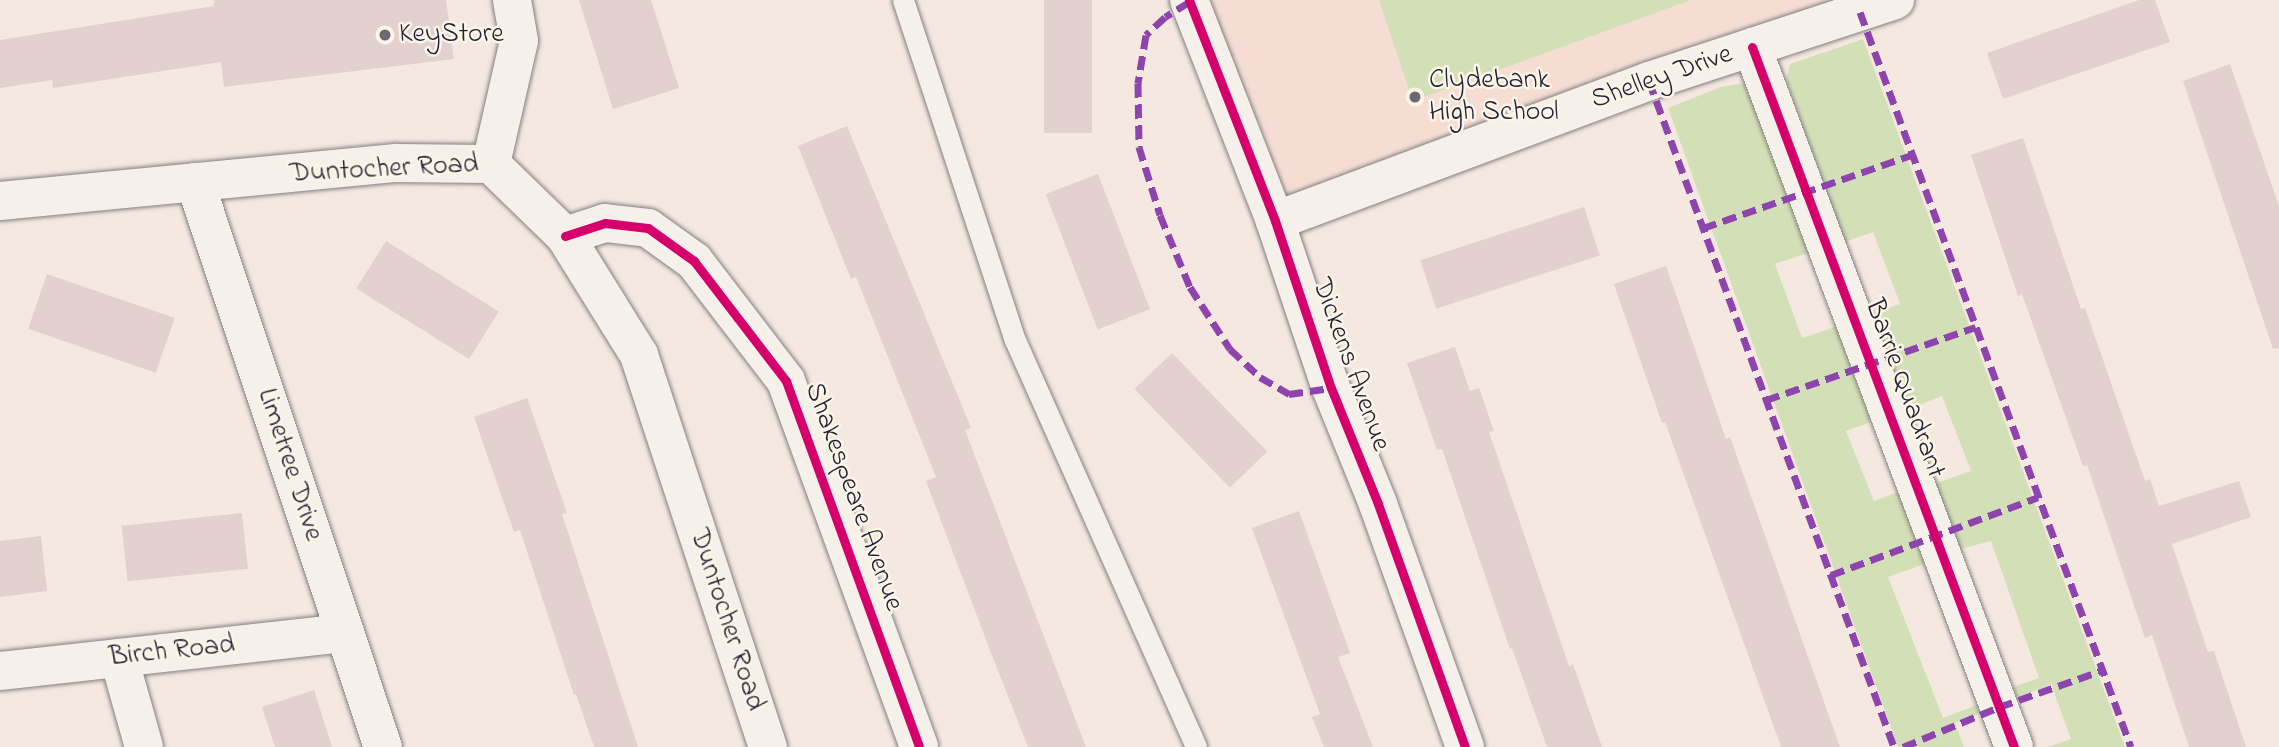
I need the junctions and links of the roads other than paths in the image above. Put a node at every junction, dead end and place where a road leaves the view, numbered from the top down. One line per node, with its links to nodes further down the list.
1 (512, 0): 6 (street)
2 (903, 0): 18 (lane)
3 (1189, 0): 9 (street, Dickens Avenue)
4 (1895, 0): 5 (street, Shelley Drive)
5 (1752, 47): 9 (street, Shelley Drive); 20 (street, Barrie Quadrant)
6 (491, 164): 7 (street, Duntocher Road); 10 (street, Duntocher Road)
7 (195, 182): 8 (street, Duntocher Road); 11 (street, Limetree Drive)
8 (0, 201)
9 (1275, 221): 19 (street, Dickens Avenue)
10 (565, 236): 16 (street, Duntocher Road); 17 (street, Shakespeare Avenue)
11 (345, 633): 12 (street, Birch Road); 15 (street, Limetree Drive)
12 (119, 658): 13 (street, Birch Road); 14 (street)
13 (0, 671)
14 (144, 747)
15 (383, 747)
16 (768, 747)
17 (919, 747)
18 (1196, 747)
19 (1465, 747)
20 (2014, 747)

